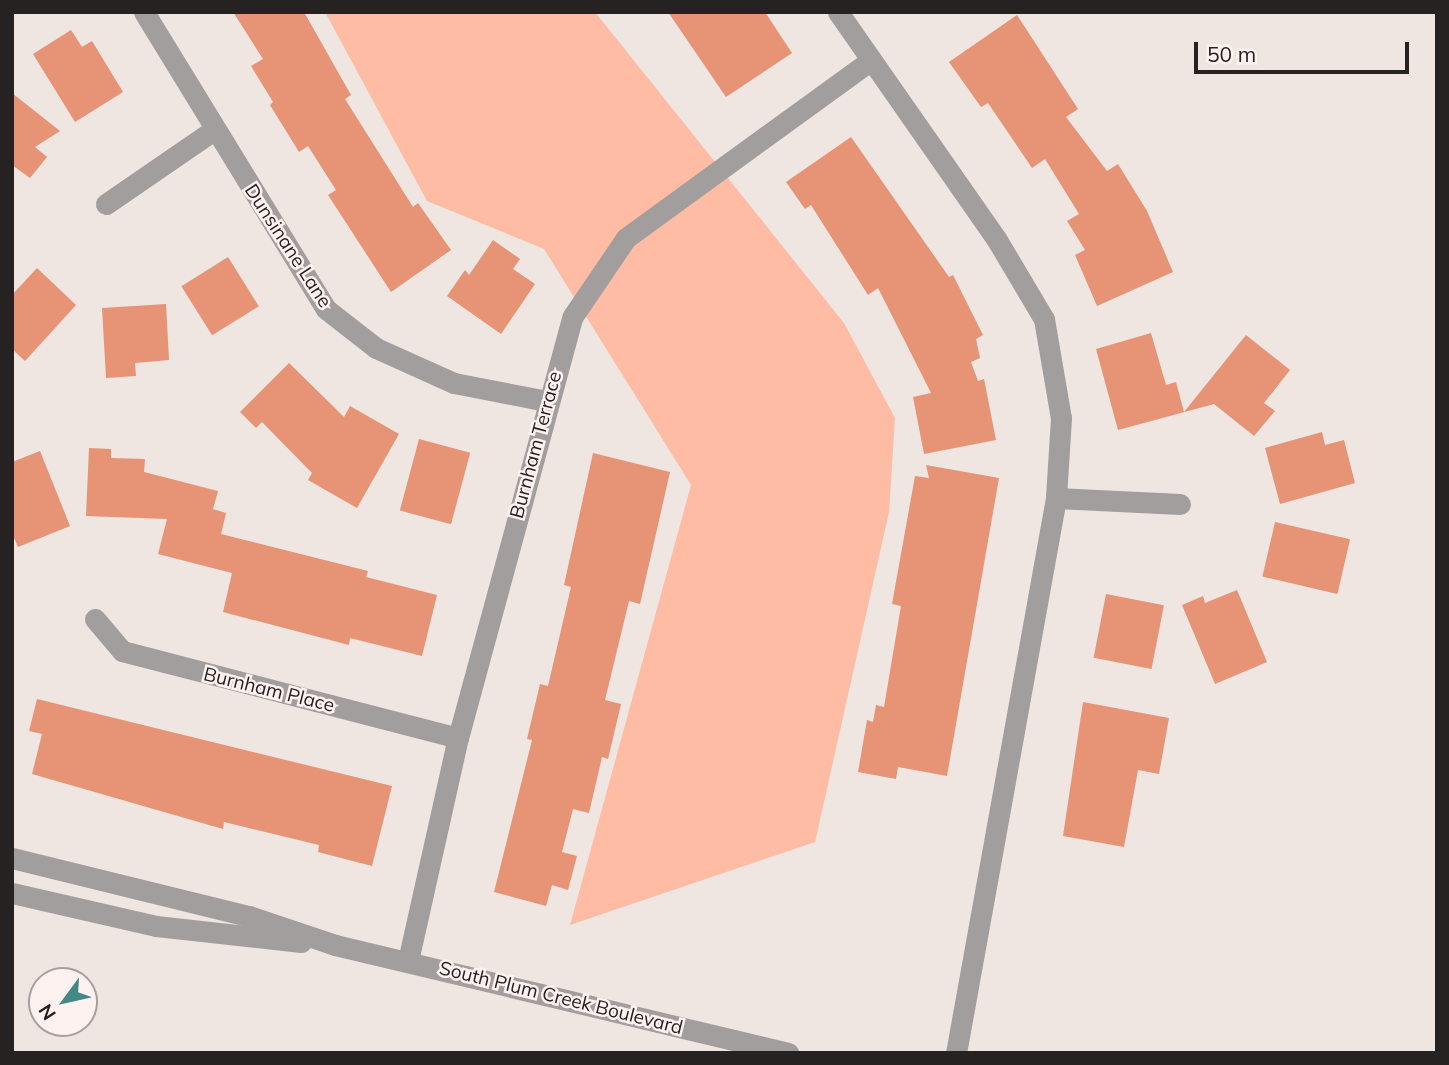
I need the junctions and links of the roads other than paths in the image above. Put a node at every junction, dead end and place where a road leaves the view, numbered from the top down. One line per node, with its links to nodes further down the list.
1 (144, 12): 4 (street, Dunsinane Lane)
2 (838, 12): 3 (street)
3 (871, 60): 6 (street, Burnham Terrace); 7 (street)
4 (215, 130): 5 (street); 6 (street, Dunsinane Lane)
5 (106, 204)
6 (547, 401): 10 (street, Burnham Terrace)
7 (1056, 498): 8 (street); 16 (street)
8 (1180, 504)
9 (96, 619): 10 (street, Burnham Place)
10 (458, 738): 14 (street, Burnham Terrace)
11 (12, 858): 13 (street, South Plum Creek Boulevard)
12 (12, 893): 13 (street, South Plum Creek Boulevard)
13 (335, 945): 14 (street, South Plum Creek Boulevard)
14 (408, 961): 15 (street, South Plum Creek Boulevard)
15 (788, 1053)
16 (956, 1053)

